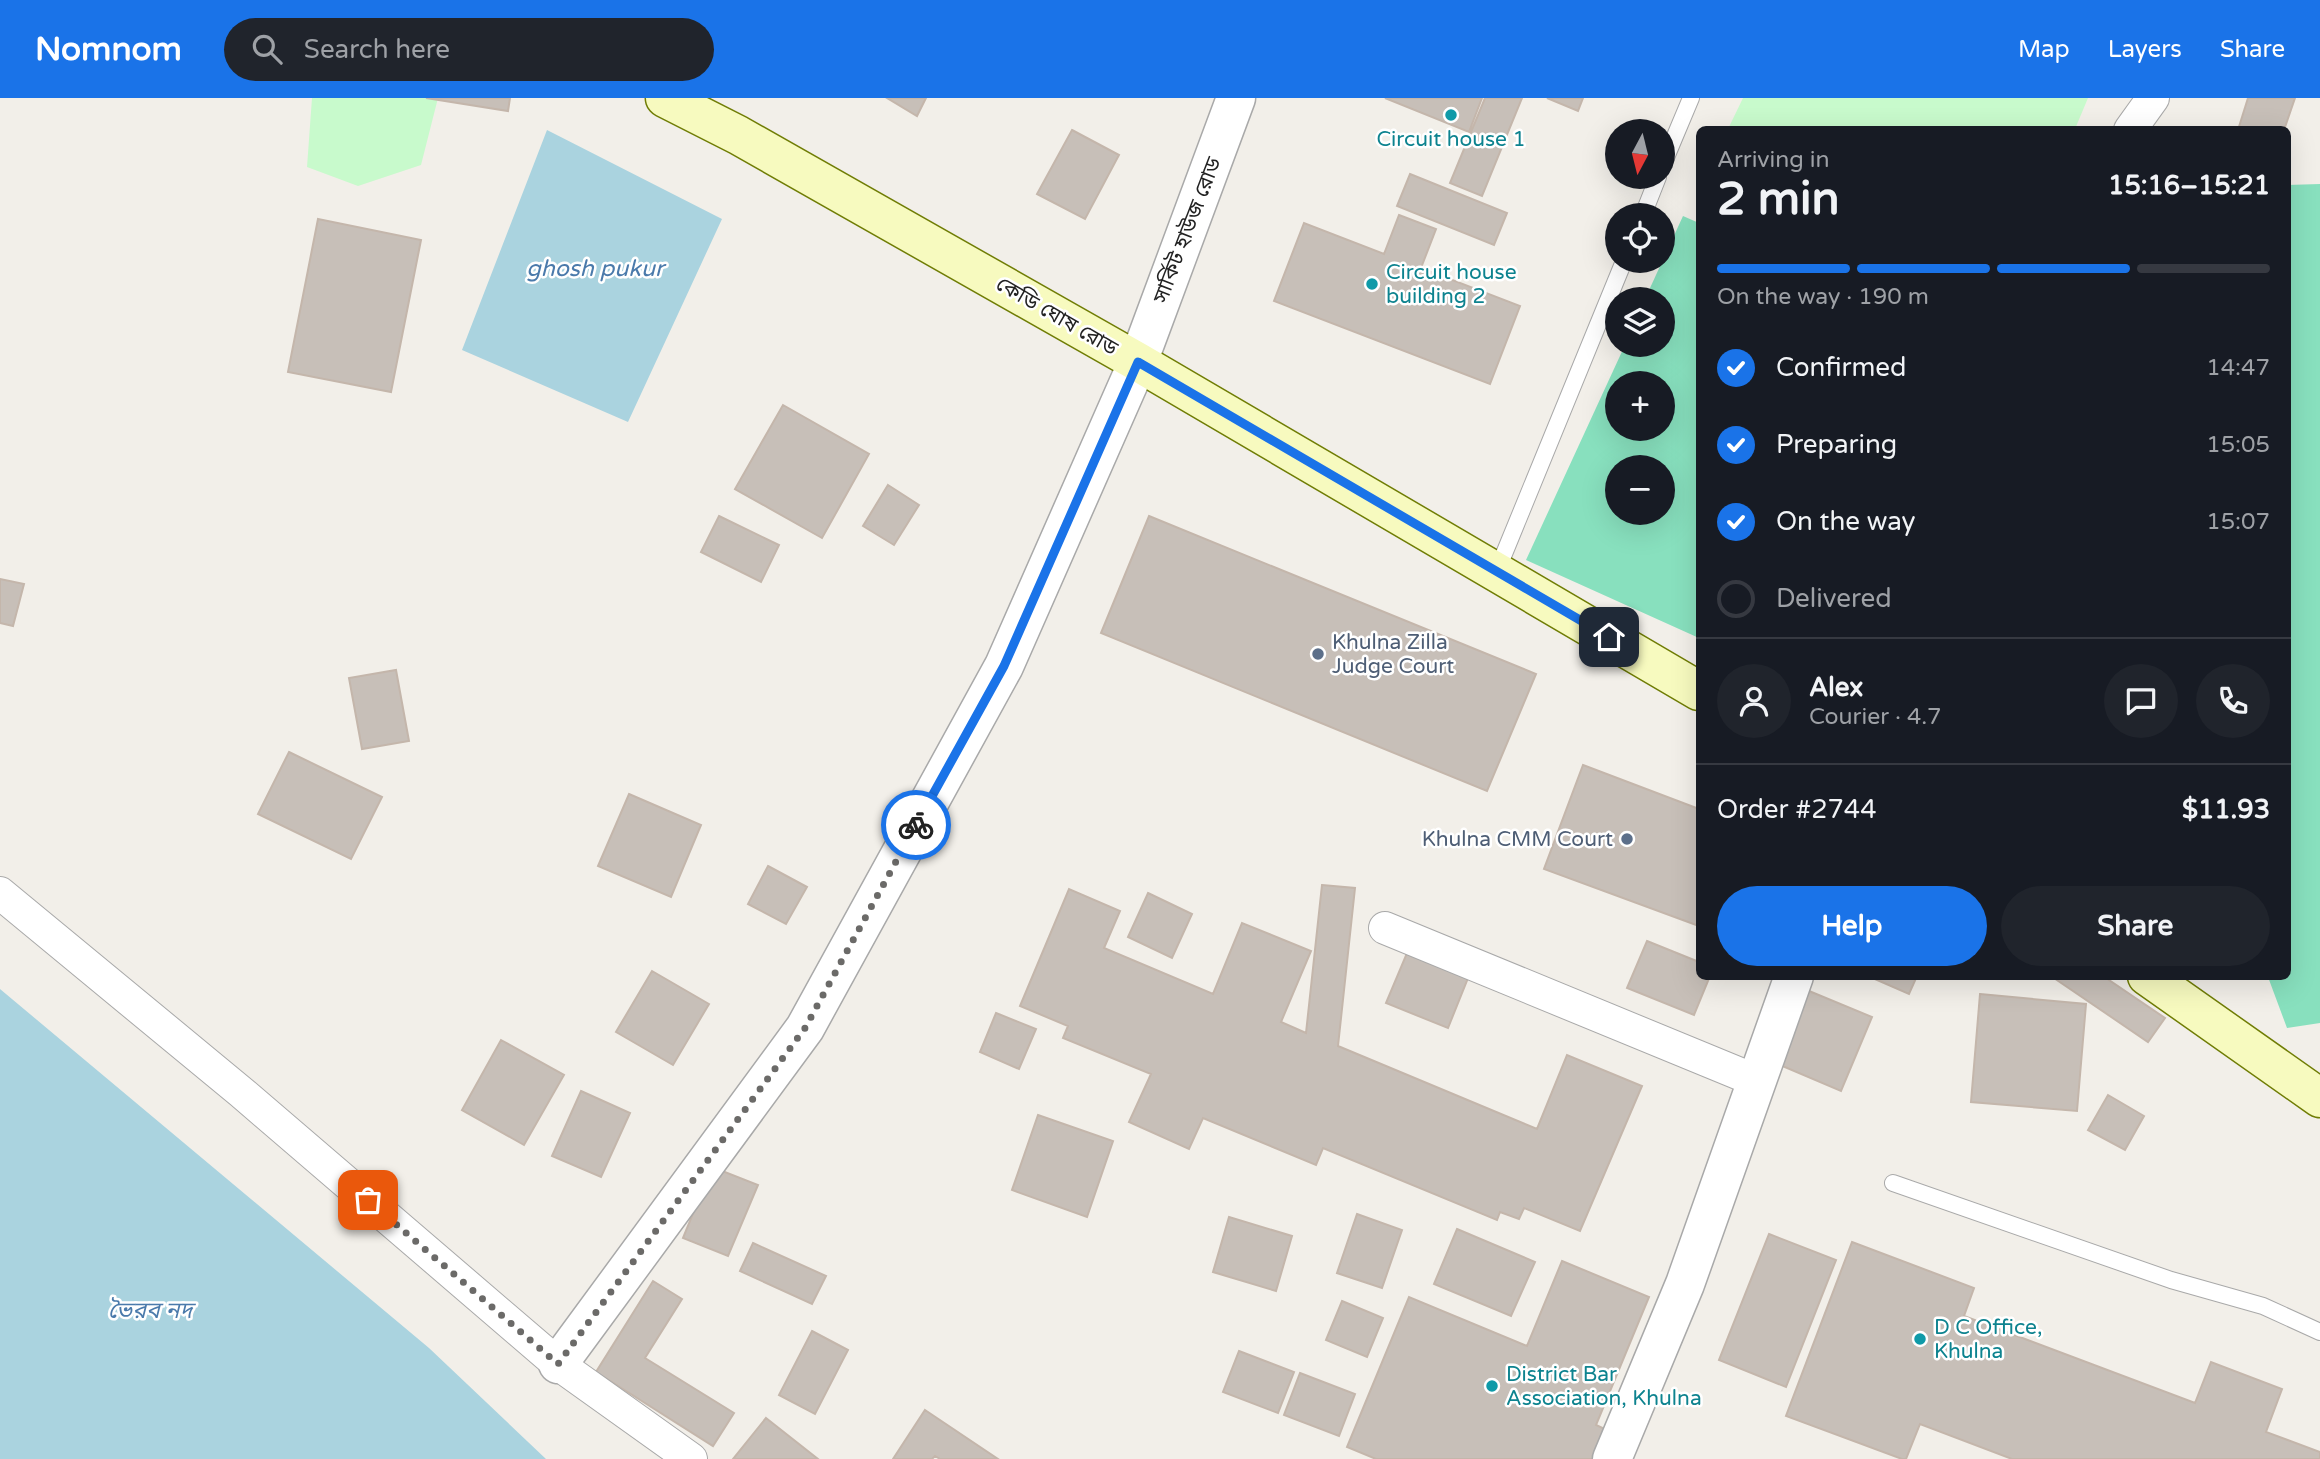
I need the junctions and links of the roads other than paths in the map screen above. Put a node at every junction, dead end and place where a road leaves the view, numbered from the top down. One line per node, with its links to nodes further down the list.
1 (665, 98): 8 (main road, কেডি ঘোষ রোড)
2 (1236, 98): 8 (street, সার্কিট হাউজ রোড)
3 (1691, 98): 6 (lane)
4 (2152, 98): 5 (street)
5 (2133, 126)
6 (1675, 136)
7 (1619, 273): 9 (lane)
8 (1138, 362): 9 (main road, কেডি ঘোষ রোড); 19 (street, সার্কিট হাউজ রোড)
9 (1497, 570): 10 (main road, কেডি ঘোষ রোড)
10 (1696, 689)
11 (0, 893): 19 (street)
12 (1385, 928): 15 (street)
13 (1793, 980): 15 (street)
14 (2153, 980): 16 (main road)
15 (1757, 1081): 21 (street)
16 (2320, 1097)
17 (1893, 1183): 18 (lane)
18 (2320, 1332)
19 (558, 1364): 20 (street)
20 (691, 1459)
21 (1612, 1459)

